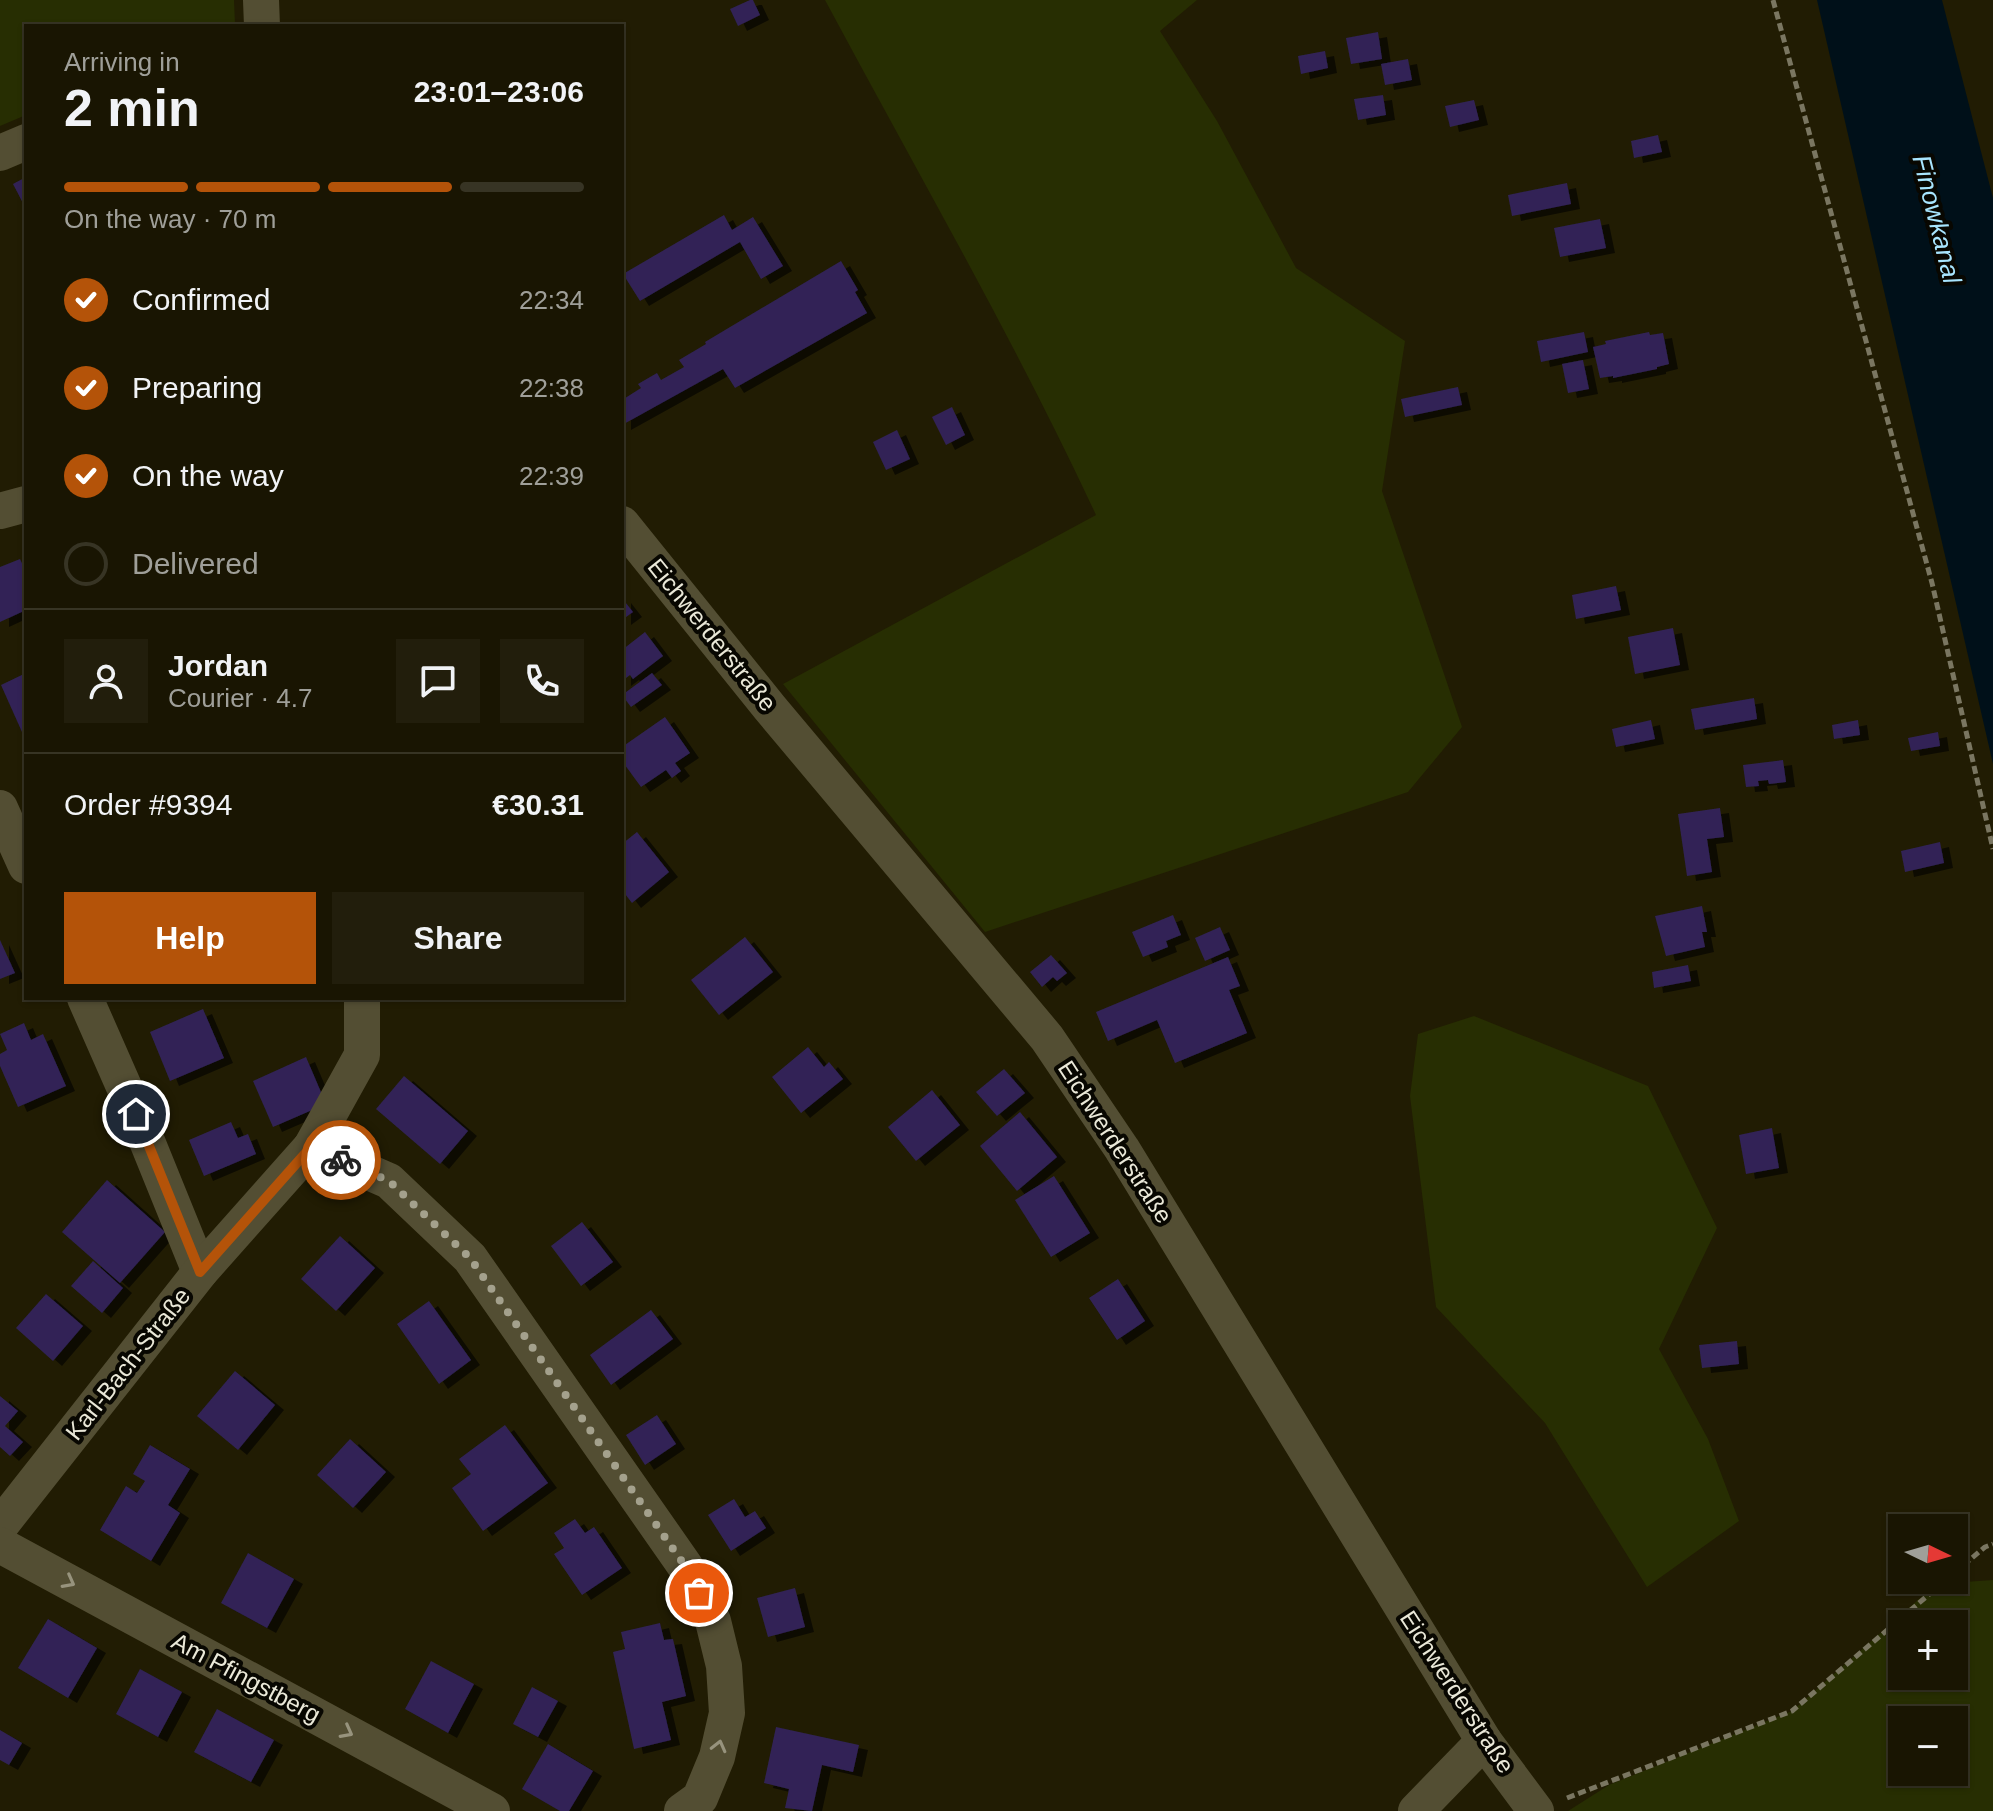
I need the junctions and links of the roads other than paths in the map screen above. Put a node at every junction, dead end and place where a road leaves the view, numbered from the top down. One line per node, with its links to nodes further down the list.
1 (261, 0): 2 (street)
2 (262, 24)
3 (24, 143): 4 (street)
4 (0, 153)
5 (24, 505): 6 (street)
6 (0, 511)
7 (624, 526): 16 (street, Eichwerderstraße)
8 (0, 808): 9 (street)
9 (24, 862)
10 (86, 1000): 13 (street)
11 (362, 1000): 12 (street, Karl-Bach-Straße)
12 (311, 1147): 13 (street, Karl-Bach-Straße); 19 (street, one-way to 12)
13 (200, 1272): 14 (street, Karl-Bach-Straße)
14 (0, 1526)
15 (0, 1545): 18 (street, Am Pfingstberg, one-way to 18)
16 (1484, 1741): 17 (street, Eichwerderstraße); 20 (street)
17 (1536, 1810)
18 (492, 1811)
19 (682, 1811)
20 (1416, 1811)

